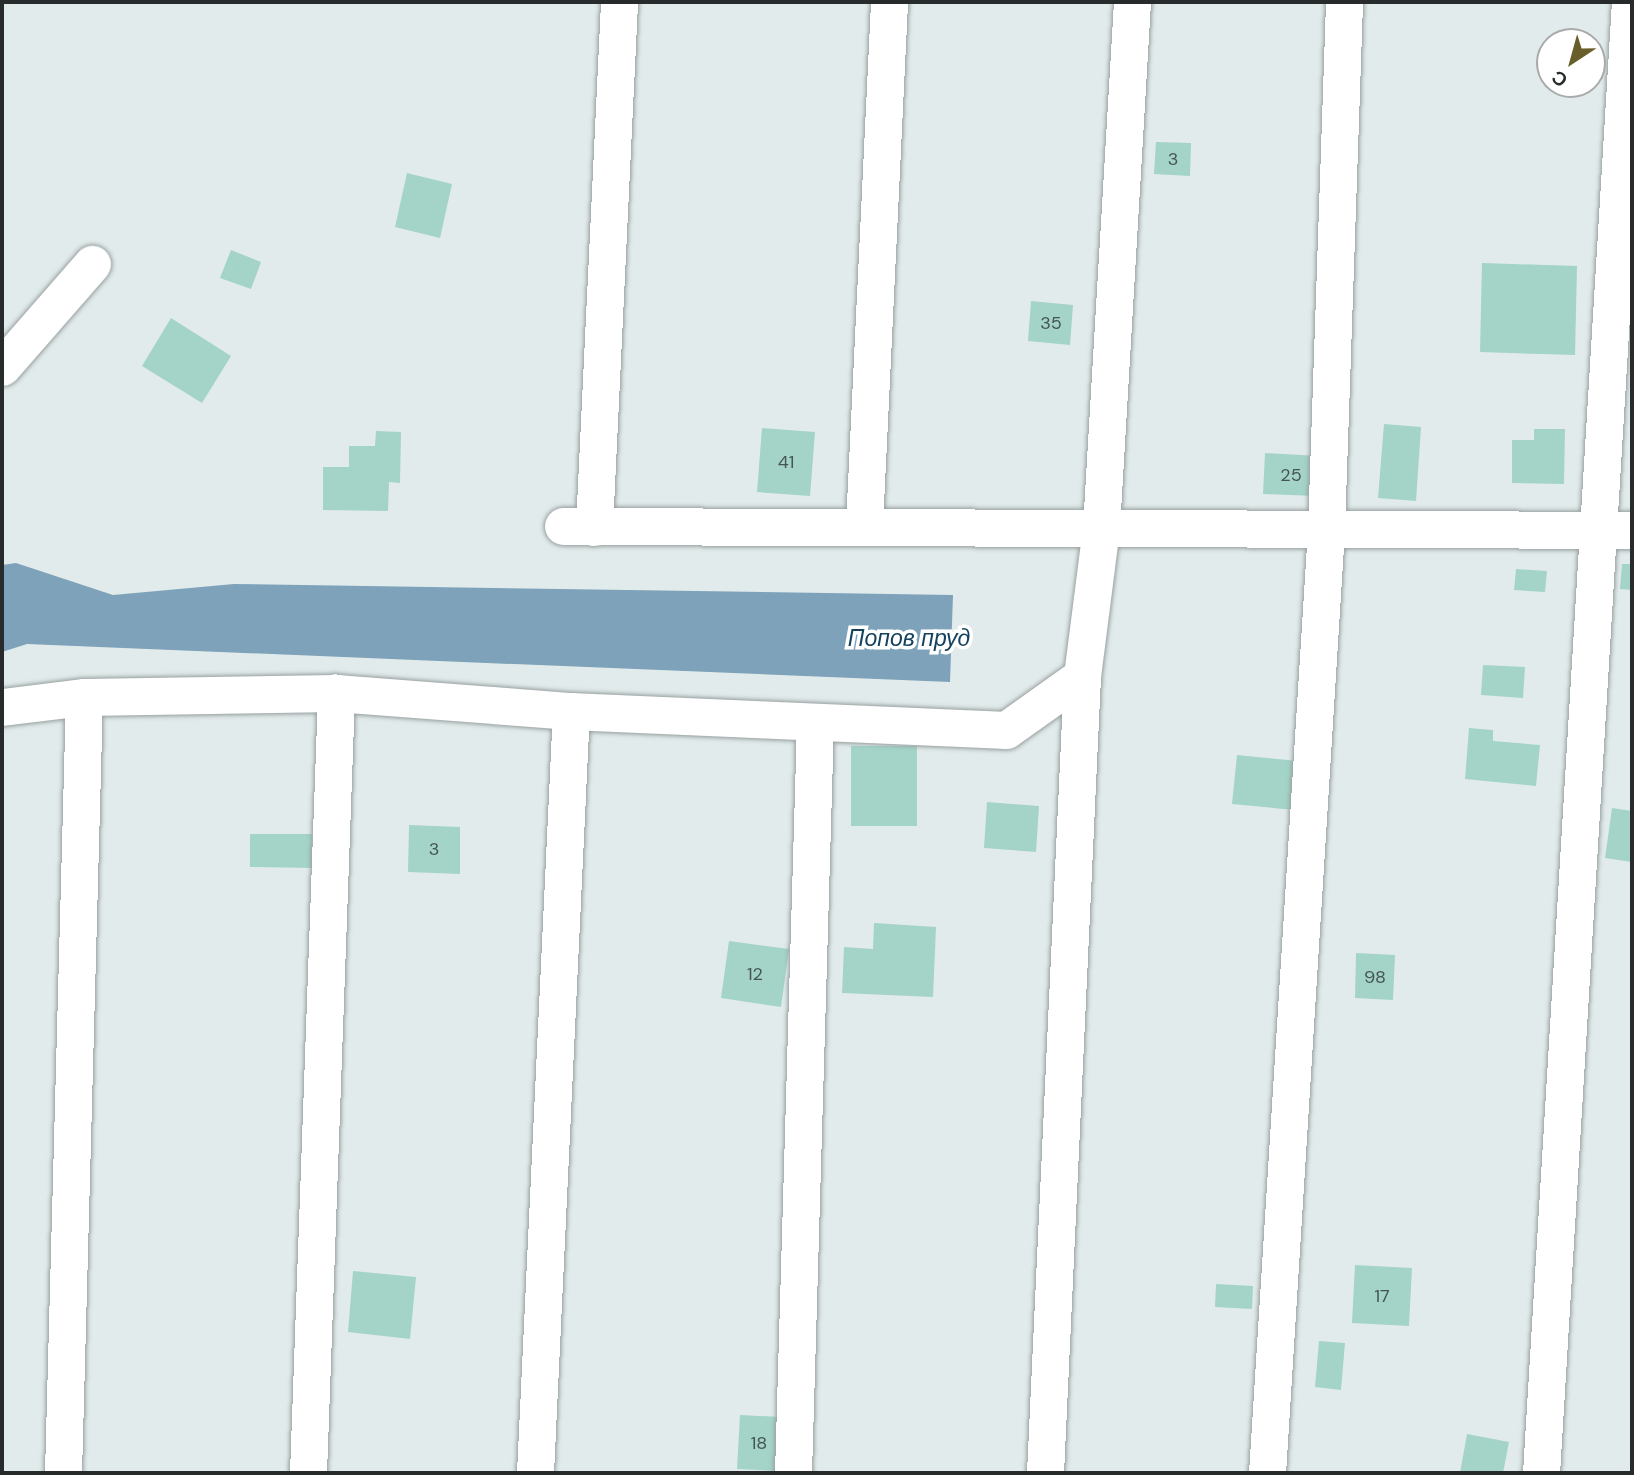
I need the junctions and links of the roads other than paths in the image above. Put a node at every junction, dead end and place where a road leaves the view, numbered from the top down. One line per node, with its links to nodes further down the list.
1 (619, 2): 8 (street)
2 (888, 2): 8 (street)
3 (1132, 2): 9 (street)
4 (1344, 2): 11 (street)
5 (1630, 2): 10 (street)
6 (92, 264): 7 (street)
7 (2, 367)
8 (864, 525): 9 (street)
9 (1101, 528): 11 (street); 12 (street)
10 (1615, 529): 11 (street); 24 (street)
11 (1326, 530): 23 (street)
12 (1082, 676): 17 (street); 22 (street)
13 (335, 693): 14 (street); 16 (street); 19 (street)
14 (84, 697): 15 (street); 18 (street)
15 (2, 707)
16 (571, 711): 17 (street); 20 (street)
17 (815, 723): 21 (street)
18 (63, 1473)
19 (308, 1473)
20 (534, 1473)
21 (793, 1473)
22 (1045, 1473)
23 (1267, 1473)
24 (1541, 1473)

